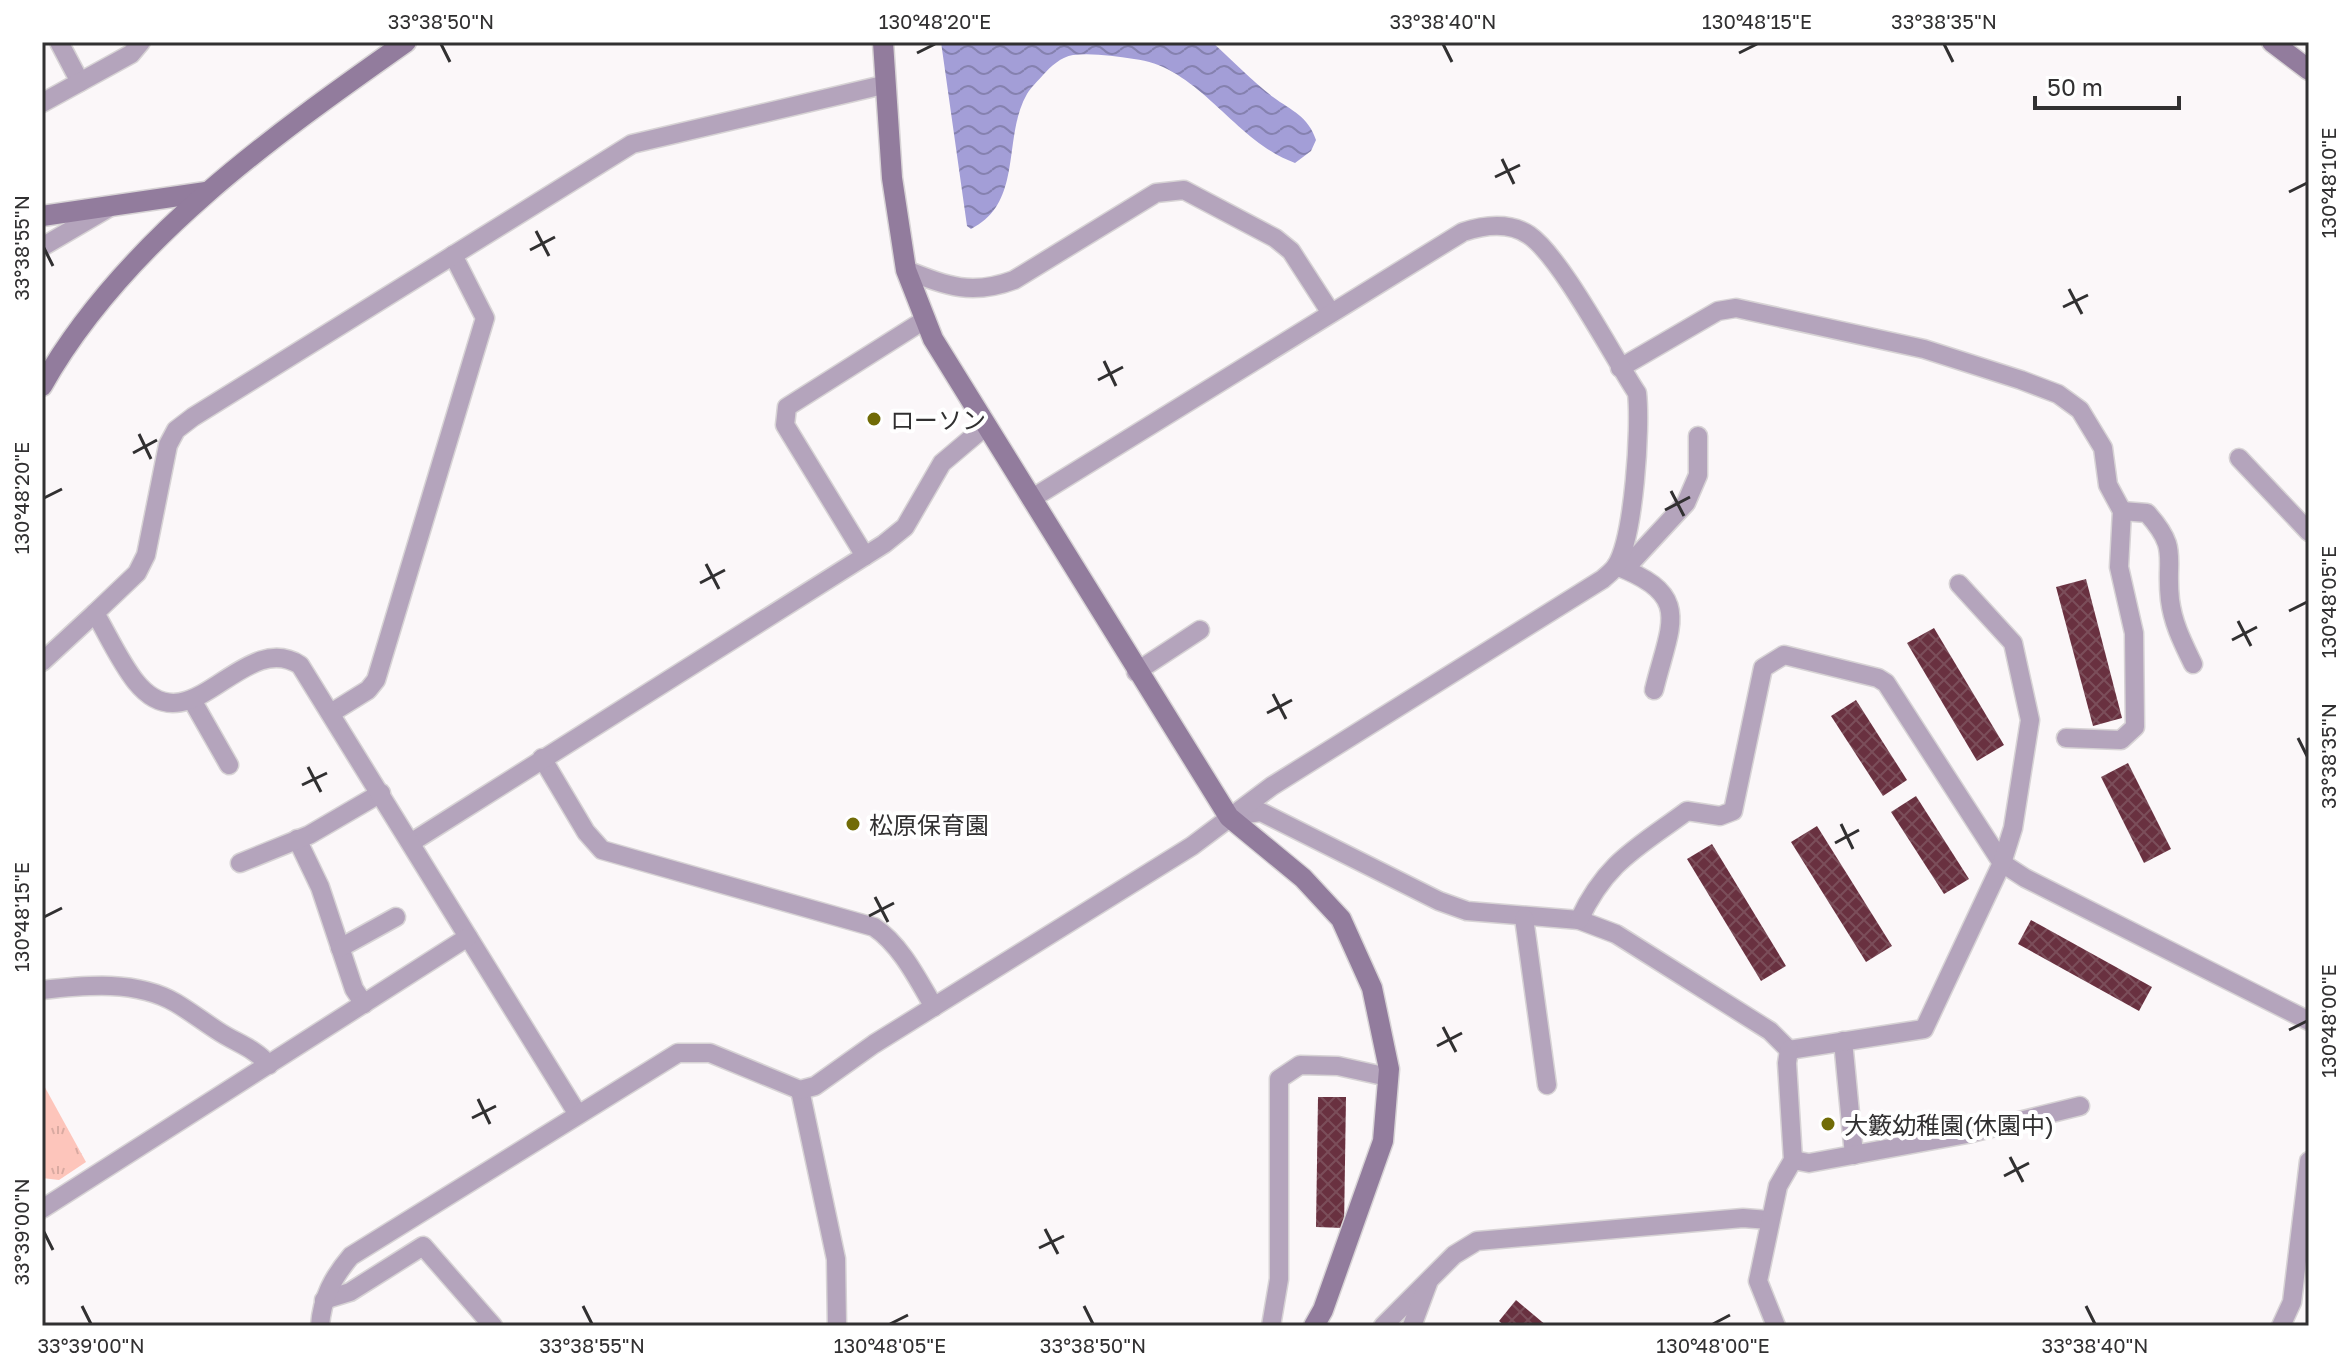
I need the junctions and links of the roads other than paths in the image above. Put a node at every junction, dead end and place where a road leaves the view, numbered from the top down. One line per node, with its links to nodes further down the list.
1 (59, 42): 7 (street)
2 (141, 42): 7 (street)
3 (406, 42): 10 (street)
4 (883, 42): 8 (street)
5 (2272, 42): 6 (street)
6 (2309, 70)
7 (80, 82): 9 (street)
8 (883, 85): 14 (street); 15 (street)
9 (42, 103)
10 (206, 192): 11 (street); 19 (street)
11 (116, 204): 12 (street); 13 (street)
12 (42, 216)
13 (42, 247)
14 (453, 255): 29 (street); 36 (street)
15 (906, 270): 16 (street); 17 (street)
16 (1331, 313): 18 (street); 23 (street)
17 (926, 319): 20 (street); 26 (street)
18 (1620, 368): 24 (street); 27 (street)
19 (42, 386)
20 (987, 425): 23 (street); 26 (street)
21 (1698, 436): 27 (street)
22 (2239, 458): 25 (street)
23 (1031, 499): 33 (street)
24 (2122, 511): 32 (street); 37 (street)
25 (2309, 532)
26 (865, 556): 38 (street)
27 (1621, 567): 34 (street); 41 (street)
28 (1959, 584): 45 (street)
29 (95, 613): 31 (street); 35 (street)
30 (1200, 630): 33 (street)
31 (42, 662)
32 (2193, 664)
33 (1136, 672): 41 (street)
34 (1654, 690)
35 (192, 700): 36 (street); 39 (street)
36 (331, 713): 40 (street)
37 (2066, 738)
38 (542, 758): 43 (street); 53 (street)
39 (229, 765)
40 (381, 793): 42 (street); 43 (street)
41 (1229, 817): 47 (street); 53 (street); 58 (street)
42 (297, 839): 44 (street); 50 (street)
43 (412, 842): 49 (street)
44 (240, 863)
45 (2002, 863): 48 (street); 54 (street); 55 (street)
46 (396, 917): 50 (street)
47 (1524, 918): 48 (street); 59 (street)
48 (1579, 920): 56 (street)
49 (468, 937): 52 (street); 62 (street)
50 (340, 948): 52 (street)
51 (42, 990): 57 (street)
52 (364, 1004): 57 (street)
53 (934, 1007): 60 (street)
54 (2309, 1021)
55 (1843, 1041): 56 (street); 63 (street)
56 (1789, 1050): 64 (street)
57 (269, 1065): 66 (street)
58 (1388, 1077): 73 (street); 74 (street)
59 (1547, 1085)
60 (800, 1090): 62 (street); 72 (street)
61 (2080, 1106): 63 (street)
62 (577, 1113): 69 (street)
63 (1854, 1155): 64 (street)
64 (1793, 1160): 67 (street)
65 (2309, 1161): 78 (street)
66 (42, 1209)
67 (1769, 1220): 68 (street); 77 (street)
68 (1429, 1280): 75 (street); 76 (street)
69 (324, 1300): 70 (street); 71 (street)
70 (320, 1326)
71 (493, 1326)
72 (837, 1326)
73 (1271, 1326)
74 (1314, 1326)
75 (1383, 1326)
76 (1412, 1326)
77 (1776, 1326)
78 (2281, 1326)

